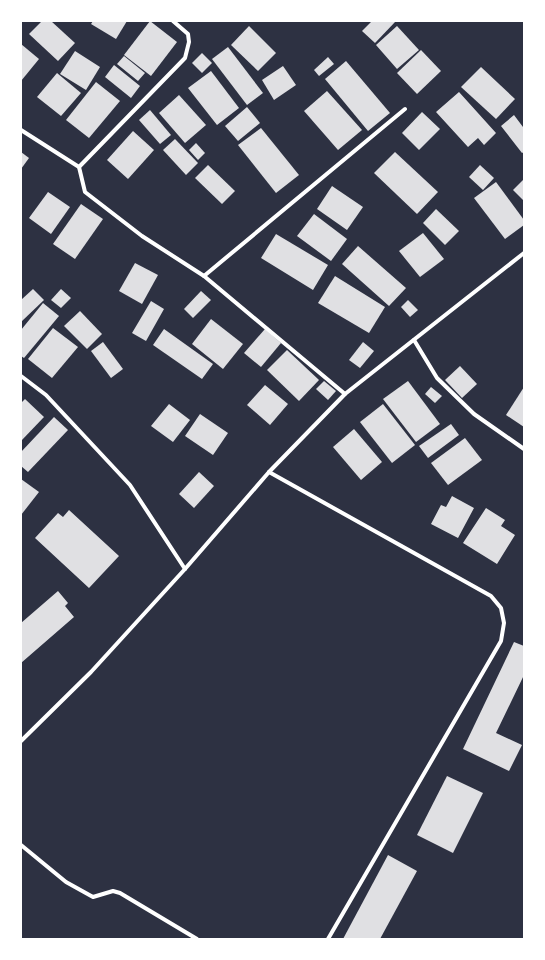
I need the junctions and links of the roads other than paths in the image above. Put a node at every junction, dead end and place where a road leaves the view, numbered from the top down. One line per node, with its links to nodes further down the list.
1 (174, 21): 4 (street)
2 (405, 109): 6 (street)
3 (21, 130): 4 (street)
4 (80, 167): 6 (street)
5 (524, 252): 7 (street)
6 (204, 276): 9 (street)
7 (414, 340): 9 (street); 10 (street)
8 (21, 376): 12 (street)
9 (345, 394): 11 (street)
10 (524, 449)
11 (269, 472): 12 (street); 16 (street)
12 (185, 569): 13 (street)
13 (21, 741)
14 (21, 844): 15 (street)
15 (197, 939)
16 (328, 939)

